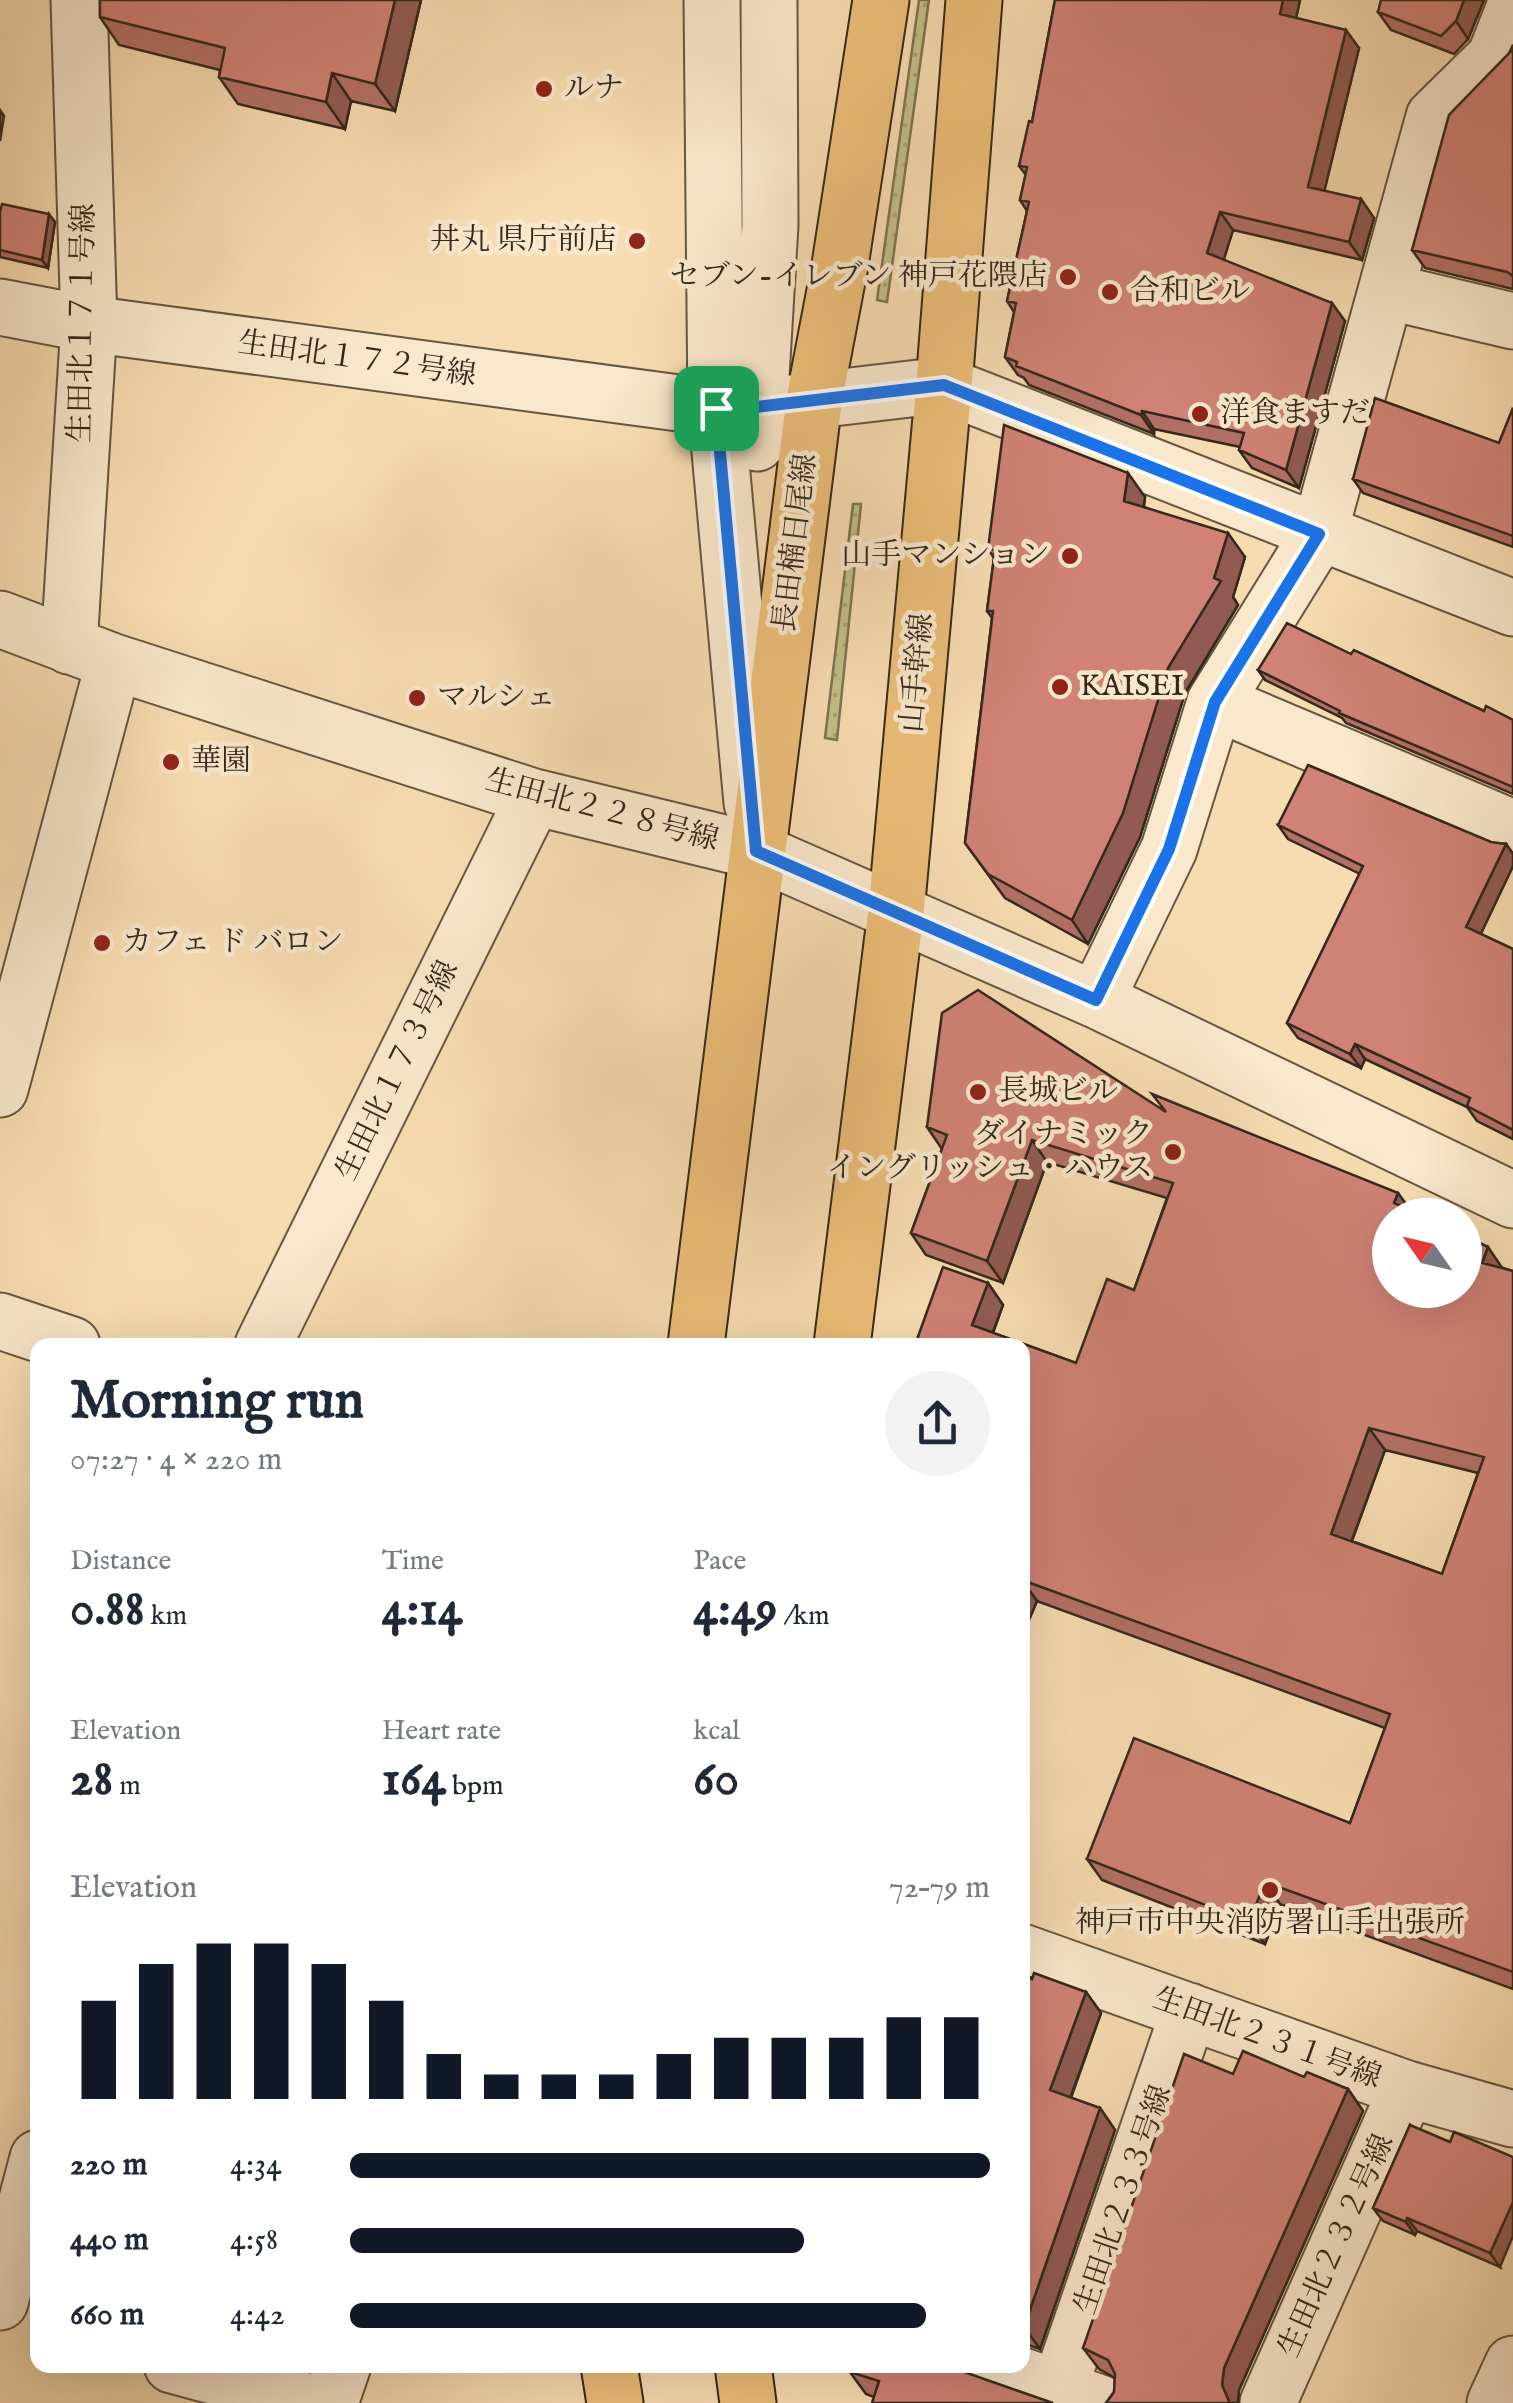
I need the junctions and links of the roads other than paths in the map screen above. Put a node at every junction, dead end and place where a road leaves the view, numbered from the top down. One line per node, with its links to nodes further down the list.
1 (79, 0): 10 (street, 生田北１７１号線)
2 (712, 0): 13 (street)
3 (769, 0): 13 (street)
4 (881, 0): 12 (main road, 長田楠日尾線)
5 (974, 0): 11 (main road, 山手幹線)
6 (1513, 11): 7 (street)
7 (1386, 290): 9 (street); 14 (street)
8 (0, 306): 10 (street, 生田北１７２号線)
9 (1513, 321)
10 (89, 324): 13 (street, 生田北１７２号線); 17 (street, 生田北１７１号線)
11 (944, 385): 12 (street, 生田北１７２号線); 14 (street); 22 (main road, 山手幹線)
12 (814, 400): 13 (street, 生田北１７２号線); 21 (main road, 長田楠日尾線)
13 (736, 407): 21 (street)
14 (1319, 534): 15 (street); 18 (street)
15 (1513, 608)
16 (0, 620): 17 (street, 生田北２２８号線)
17 (91, 654): 19 (street, 生田北２２８号線); 24 (street, 生田北１７１号線)
18 (1215, 702): 20 (street); 23 (street)
19 (534, 797): 21 (street, 生田北２２８号線); 28 (street, 生田北１７３号線)
20 (1513, 828)
21 (756, 851): 22 (street, 生田北２２８号線); 29 (main road)
22 (896, 912): 23 (street, 生田北２２８号線); 30 (main road, 山手幹線)
23 (1096, 1000): 25 (street, 生田北２２８号線)
24 (0, 1089)
25 (1513, 1200)
26 (0, 1321): 27 (street)
27 (51, 1338)
28 (266, 1338)
29 (697, 1338)
30 (843, 1338)
31 (1030, 1955): 32 (street, 生田北２３１号線)
32 (1188, 2010): 33 (street, 生田北２３１号線); 45 (street, 生田北２３３号線)
33 (1407, 2089): 34 (street, 生田北２３１号線); 50 (street, 生田北２３２号線)
34 (1513, 2120)
35 (30, 2188): 36 (street)
36 (0, 2302)
37 (0, 2318): 38 (street)
38 (30, 2327)
39 (1513, 2364): 51 (street)
40 (202, 2373): 46 (street)
41 (340, 2373): 47 (street)
42 (610, 2373): 48 (main road)
43 (744, 2373): 49 (main road)
44 (1014, 2373): 45 (street)
45 (1080, 2396)
46 (313, 2403)
47 (330, 2403)
48 (615, 2403)
49 (748, 2403)
50 (1268, 2403)
51 (1495, 2403)

